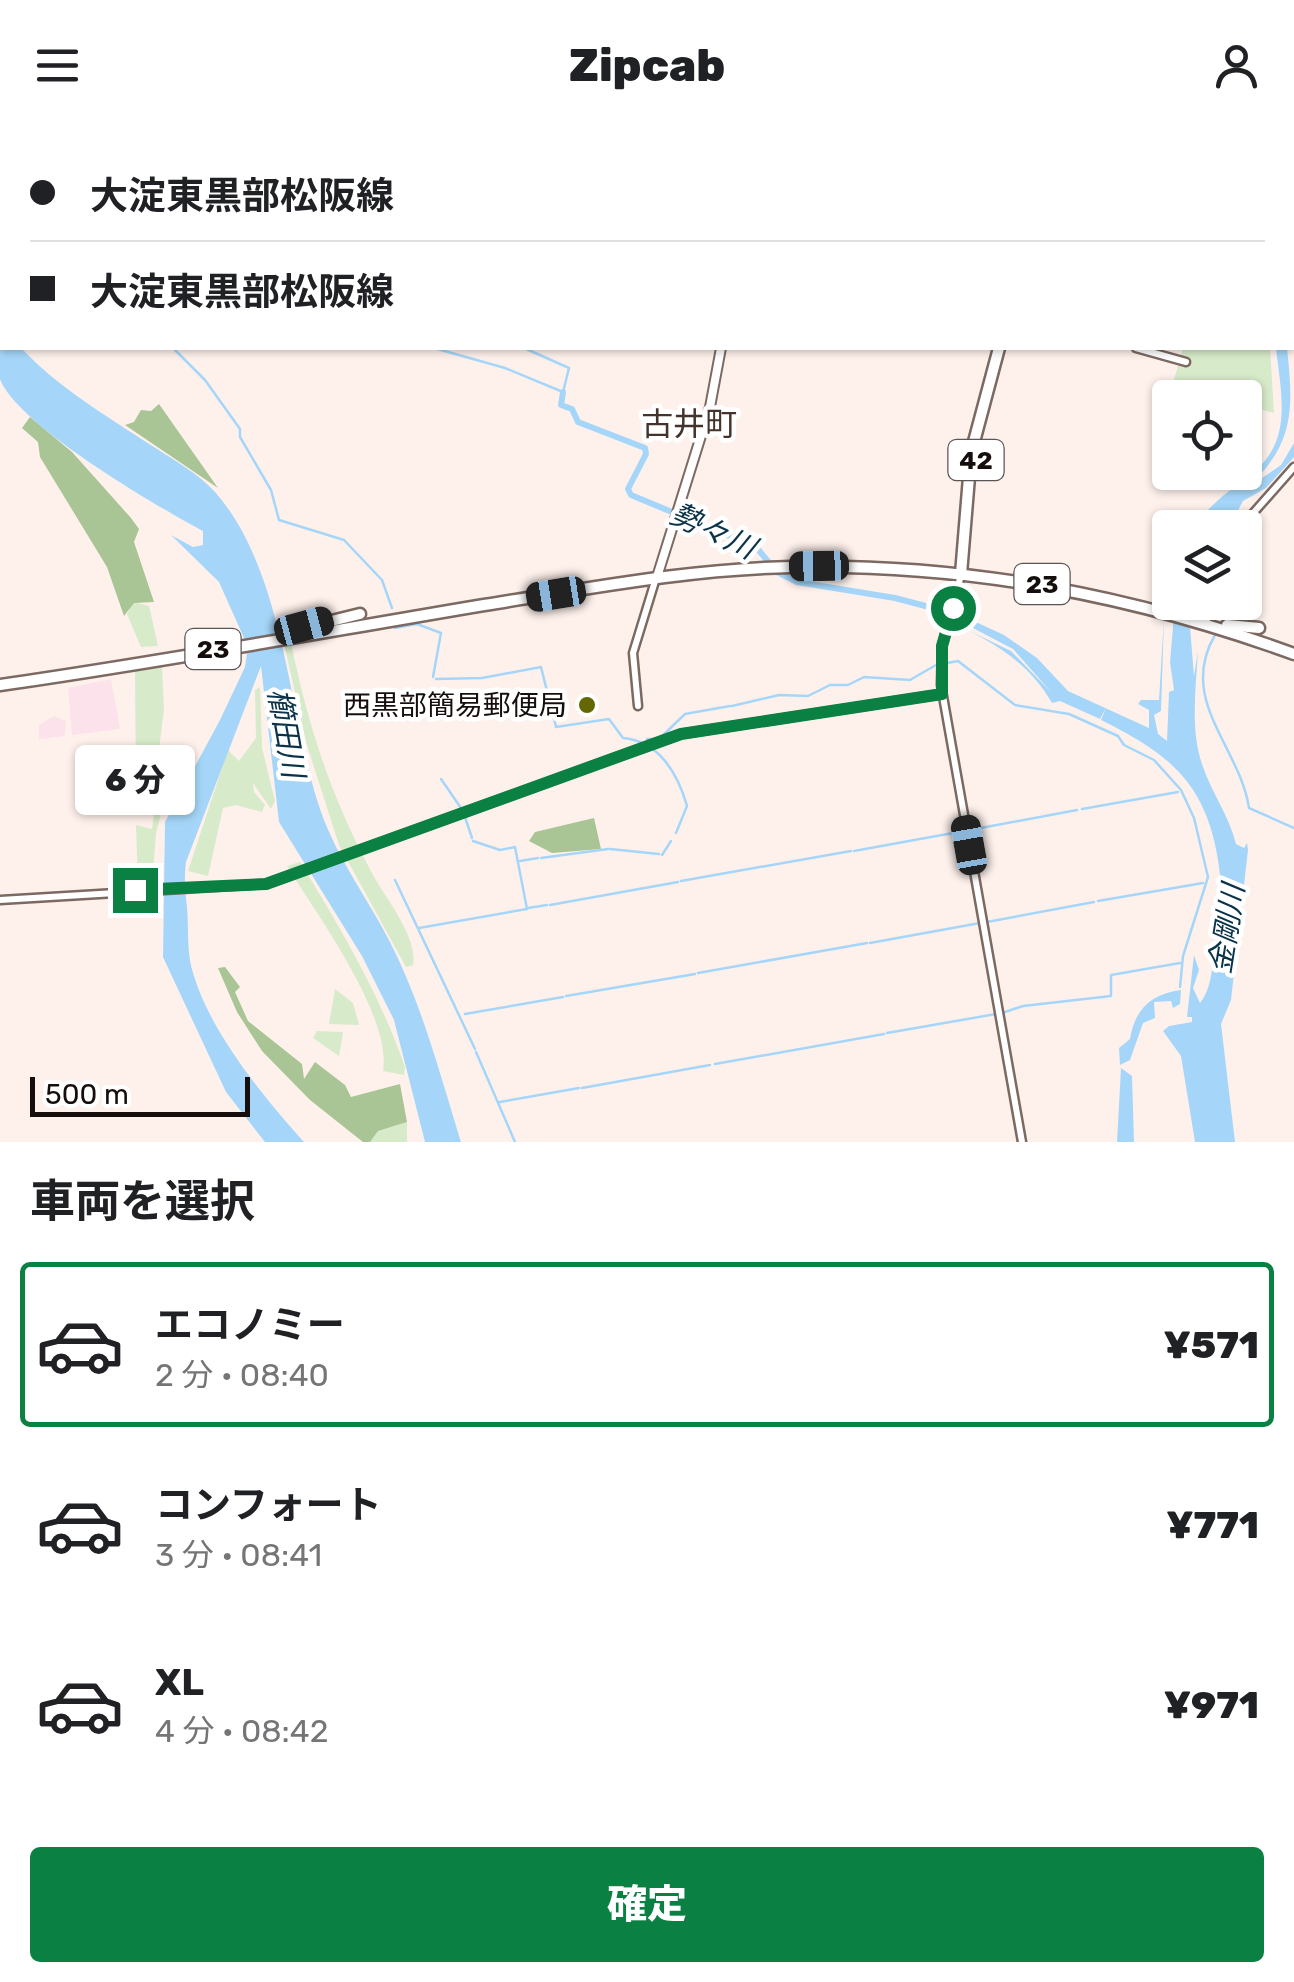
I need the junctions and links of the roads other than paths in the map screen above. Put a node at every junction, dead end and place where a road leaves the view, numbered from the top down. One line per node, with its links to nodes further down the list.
1 (721, 350): 8 (main road)
2 (1001, 350): 7 (highway, 42)
3 (1143, 350): 4 (main road)
4 (1186, 362)
5 (1294, 467): 6 (main road)
6 (1256, 510)
7 (961, 571): 8 (highway, 23); 11 (highway, 23); 18 (main road)
8 (657, 575): 14 (highway, 23); 19 (main road)
9 (360, 614): 14 (highway)
10 (1211, 620): 11 (main road)
11 (1212, 623): 12 (highway); 15 (highway); 16 (highway, 23)
12 (1258, 628)
13 (360, 632): 14 (highway)
14 (298, 633): 17 (highway, 23)
15 (1254, 645)
16 (1294, 651)
17 (0, 682)
18 (942, 694): 20 (main road); 21 (main road)
19 (638, 706)
20 (0, 900)
21 (1022, 1142)

